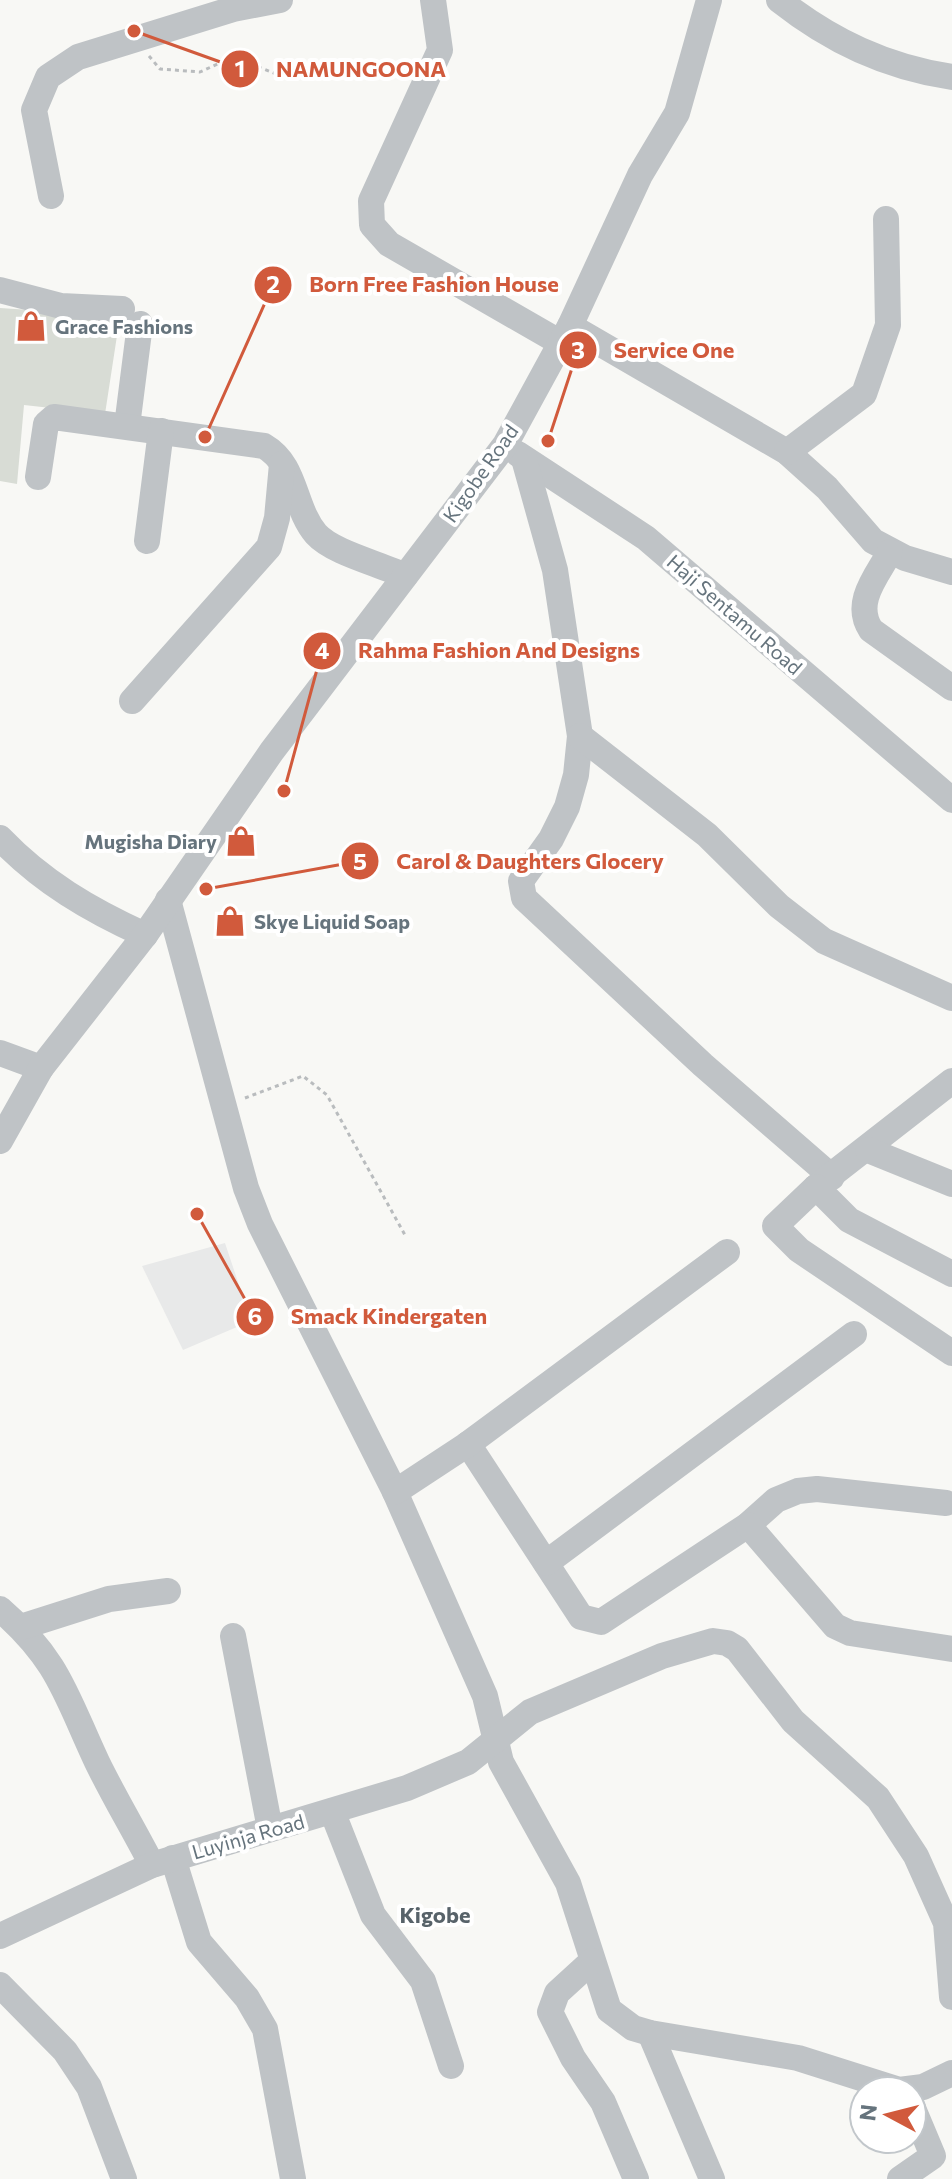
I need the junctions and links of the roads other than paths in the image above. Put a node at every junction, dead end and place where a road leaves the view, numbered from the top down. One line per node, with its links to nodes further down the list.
1 (280, 0): 6 (street)
2 (433, 0): 9 (street)
3 (709, 0): 9 (street, Kigobe Road)
4 (779, 0): 5 (street)
5 (952, 77)
6 (51, 196)
7 (886, 219): 13 (street)
8 (0, 290): 10 (street)
9 (566, 334): 12 (street, Kigobe Road); 13 (street)
10 (127, 426): 11 (street); 15 (street)
11 (161, 431): 14 (street); 16 (street)
12 (514, 452): 21 (street, Kigobe Road); 24 (street); 25 (street, Haji Sentamu Road)
13 (787, 452): 19 (street)
14 (283, 460): 17 (street); 18 (street)
15 (38, 477)
16 (147, 541)
17 (326, 544): 18 (street); 21 (street)
18 (269, 547): 23 (street)
19 (890, 552): 20 (street); 22 (street)
20 (952, 572)
21 (405, 576): 27 (street, Kigobe Road)
22 (952, 688)
23 (132, 701)
24 (580, 736): 29 (street); 35 (street)
25 (952, 800)
26 (0, 838): 28 (street)
27 (168, 900): 28 (street, Kigobe Road); 42 (street)
28 (145, 935): 31 (street, Kigobe Road)
29 (952, 998)
30 (0, 1053): 31 (street)
31 (41, 1068): 33 (street, Kigobe Road)
32 (948, 1089): 34 (street)
33 (0, 1141)
34 (868, 1150): 35 (street); 36 (street)
35 (824, 1182): 38 (street); 40 (street)
36 (952, 1184)
37 (727, 1252): 41 (street)
38 (952, 1274)
39 (854, 1334): 45 (street)
40 (952, 1353)
41 (468, 1444): 42 (street); 45 (street)
42 (395, 1492): 51 (street)
43 (946, 1503): 44 (street)
44 (748, 1525): 45 (street); 50 (street)
45 (546, 1563)
46 (168, 1591): 48 (street)
47 (0, 1609): 48 (street)
48 (21, 1627): 54 (street)
49 (233, 1636): 53 (street)
50 (952, 1649)
51 (498, 1741): 52 (street, Luyinja Road); 56 (street); 57 (street, Luyinja Road)
52 (332, 1811): 53 (street, Luyinja Road); 61 (street)
53 (270, 1829): 54 (street, Luyinja Road)
54 (163, 1861): 55 (street, Luyinja Road); 67 (street)
55 (0, 1936)
56 (592, 1961): 60 (street); 68 (street)
57 (951, 1966): 59 (street)
58 (0, 1985): 66 (street)
59 (952, 1997)
60 (650, 2033): 63 (street); 69 (street)
61 (451, 2066)
62 (952, 2073): 64 (street)
63 (849, 2075)
64 (928, 2085)
65 (928, 2144): 70 (street)
66 (124, 2179)
67 (293, 2179)
68 (636, 2179)
69 (712, 2179)
70 (900, 2179)

